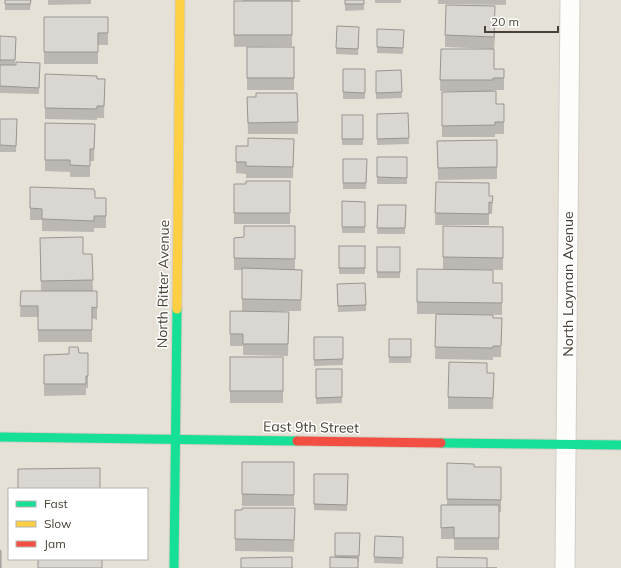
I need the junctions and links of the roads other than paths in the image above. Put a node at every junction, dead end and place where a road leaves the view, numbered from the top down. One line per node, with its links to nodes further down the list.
1 (180, 0): 4 (street, North Ritter Avenue)
2 (570, 0): 5 (street, North Layman Avenue)
3 (0, 437): 4 (street, East 9th Street)
4 (175, 440): 5 (street, East 9th Street); 7 (street, North Ritter Avenue)
5 (567, 444): 6 (street, East 9th Street); 8 (street, North Layman Avenue)
6 (621, 445)
7 (174, 568)
8 (565, 568)

